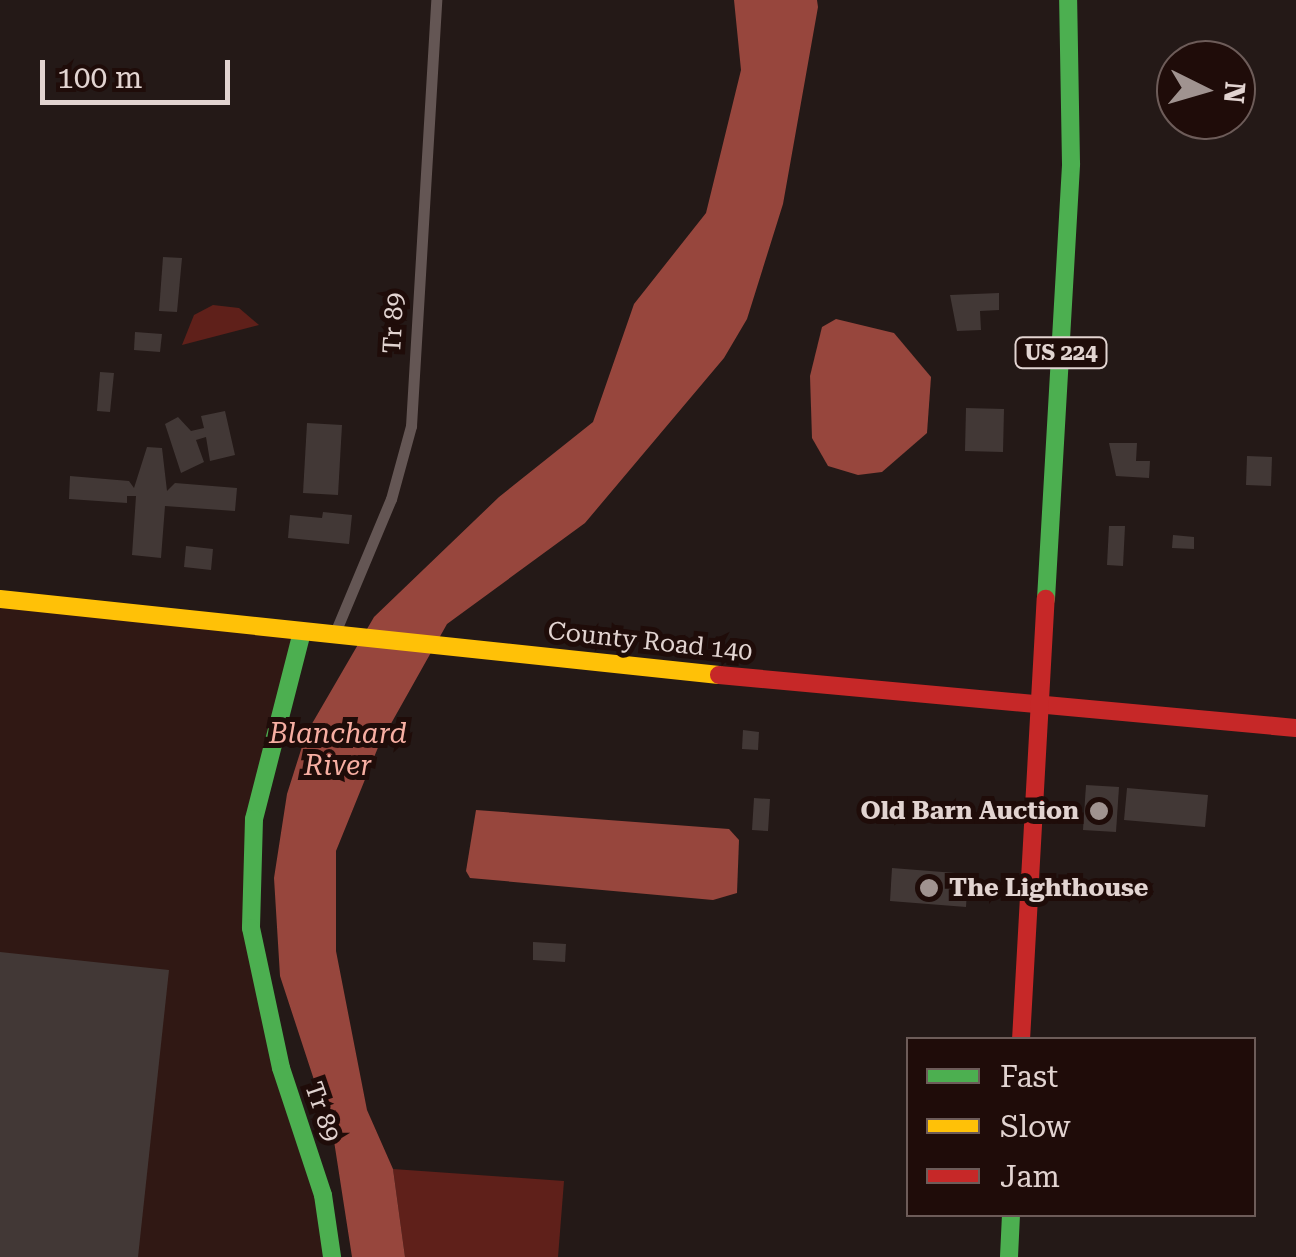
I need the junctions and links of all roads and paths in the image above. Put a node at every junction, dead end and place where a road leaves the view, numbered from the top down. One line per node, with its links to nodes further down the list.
1 (436, 0): 5 (street, Tr 89)
2 (1068, 0): 6 (street, US 224)
3 (0, 599): 4 (street, County Road 140)
4 (302, 632): 5 (street, County Road 140); 10 (street, Tr 89)
5 (342, 636): 6 (street, County Road 140)
6 (1039, 706): 7 (street, County Road 140); 8 (street, US 224)
7 (1296, 728)
8 (1021, 1037)
9 (1011, 1217): 11 (street)
10 (332, 1257)
11 (1009, 1257)

